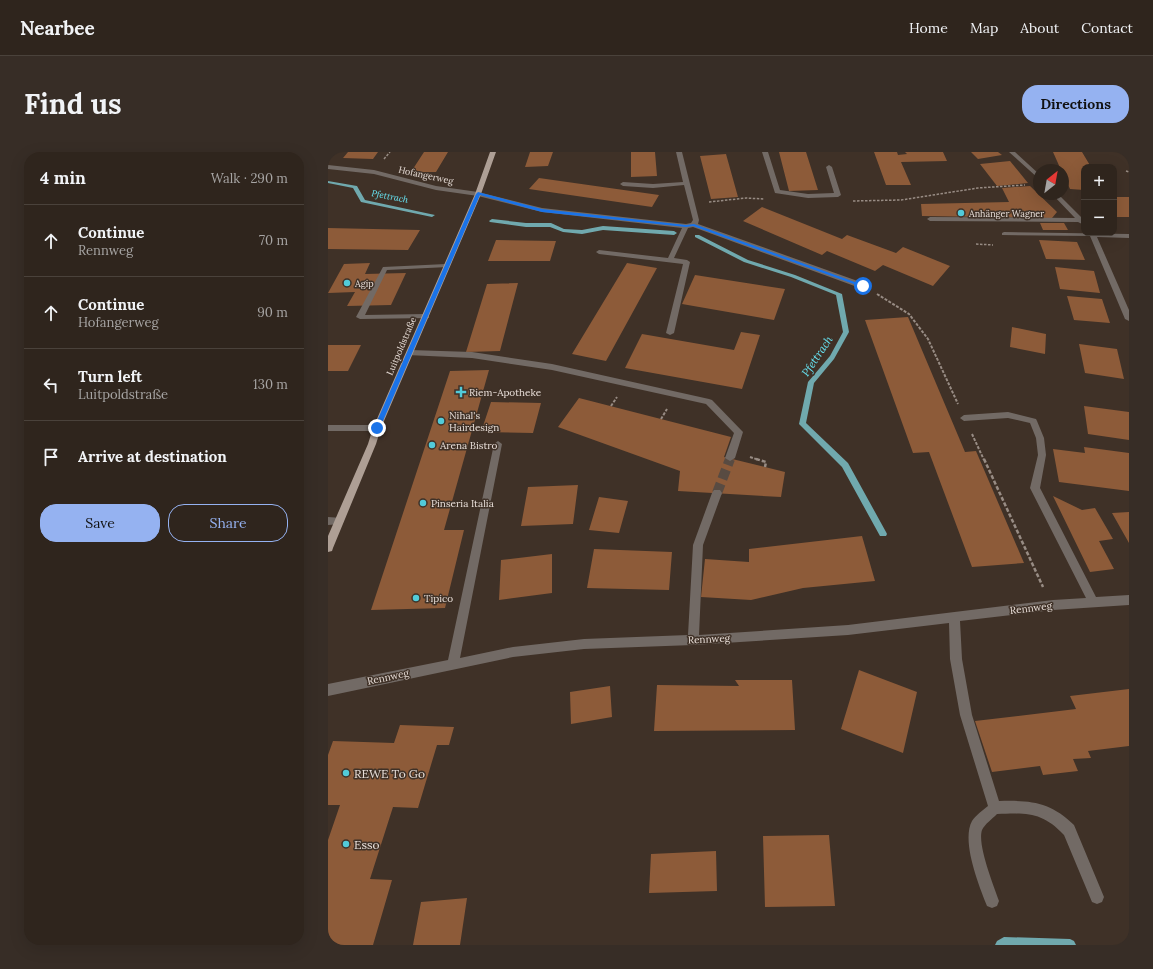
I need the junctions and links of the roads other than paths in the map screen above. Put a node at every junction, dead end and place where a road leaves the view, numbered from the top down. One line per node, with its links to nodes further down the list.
1 (493, 152): 10 (main road, Luitpoldstraße)
2 (679, 152): 8 (street)
3 (765, 152): 6 (street)
4 (1012, 152): 7 (street)
5 (328, 167): 10 (street, Hofangerweg)
6 (829, 167)
7 (1033, 171)
8 (687, 183): 9 (street); 15 (street)
9 (623, 184)
10 (478, 194): 16 (street, Hofangerweg); 24 (main road, Luitpoldstraße)
11 (1062, 200): 13 (street)
12 (930, 219): 14 (street)
13 (1081, 221)
14 (1081, 222)
15 (694, 225): 16 (street, Hofangerweg); 25 (street)
16 (686, 226): 23 (street)
17 (1081, 233): 18 (street)
18 (1004, 234)
19 (1117, 235): 21 (street)
20 (1094, 236): 27 (street)
21 (1129, 236)
22 (599, 252): 23 (street)
23 (670, 260): 28 (street)
24 (446, 266): 26 (main road, Luitpoldstraße); 26 (street)
25 (863, 286)
26 (426, 316): 29 (main road, Luitpoldstraße)
27 (1129, 319)
28 (670, 333)
29 (410, 353): 32 (main road, Luitpoldstraße); 34 (street)
30 (964, 418): 40 (street)
31 (328, 428): 32 (street)
32 (377, 428): 37 (main road, Luitpoldstraße)
33 (498, 444): 43 (street)
34 (730, 458)
35 (717, 493): 42 (street)
36 (328, 521): 37 (street)
37 (339, 521): 38 (main road, Luitpoldstraße)
38 (328, 548)
39 (1129, 600): 40 (street, Rennweg)
40 (1092, 602): 41 (street, Rennweg)
41 (954, 617): 42 (street, Rennweg); 45 (street)
42 (693, 640): 43 (street, Rennweg)
43 (453, 664): 44 (street, Rennweg)
44 (328, 690)
45 (995, 808): 46 (street); 47 (street)
46 (1097, 897)
47 (992, 901)

